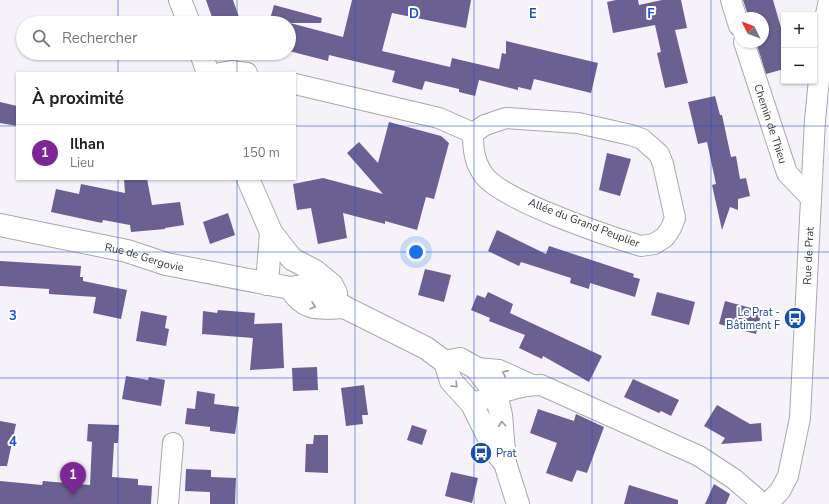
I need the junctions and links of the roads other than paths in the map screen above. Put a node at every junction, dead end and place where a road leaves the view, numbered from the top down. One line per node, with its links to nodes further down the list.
1 (180, 0): 5 (main road)
2 (731, 0): 4 (street)
3 (829, 0): 14 (street, Rue de Prat)
4 (735, 12)
5 (186, 16)
6 (746, 48): 14 (street, Chemin de Thieu)
7 (203, 60): 8 (main road)
8 (208, 72)
9 (226, 72): 10 (street)
10 (239, 72)
11 (296, 84): 12 (street)
12 (473, 133): 12 (street, Allée du Grand Peuplier)
13 (248, 180): 16 (main road)
14 (810, 197): 31 (street, Rue de Prat)
15 (0, 225): 18 (main road, Rue de Gergovie)
16 (271, 232): 17 (main road); 18 (main road)
17 (292, 259): 19 (main road); 20 (main road)
18 (267, 284): 19 (main road, Rue de Gergovie)
19 (290, 288): 20 (main road)
20 (344, 307): 21 (main road)
21 (445, 362): 22 (main road); 25 (main road, one-way to 25)
22 (476, 368): 23 (street, one-way to 22); 24 (main road)
23 (532, 385): 24 (street); 30 (street)
24 (496, 394): 25 (street); 27 (main road, one-way to 24)
25 (472, 404): 27 (main road)
26 (173, 443): 28 (street)
27 (505, 463): 29 (main road)
28 (168, 504)
29 (518, 504)
30 (763, 504)
31 (767, 504)

